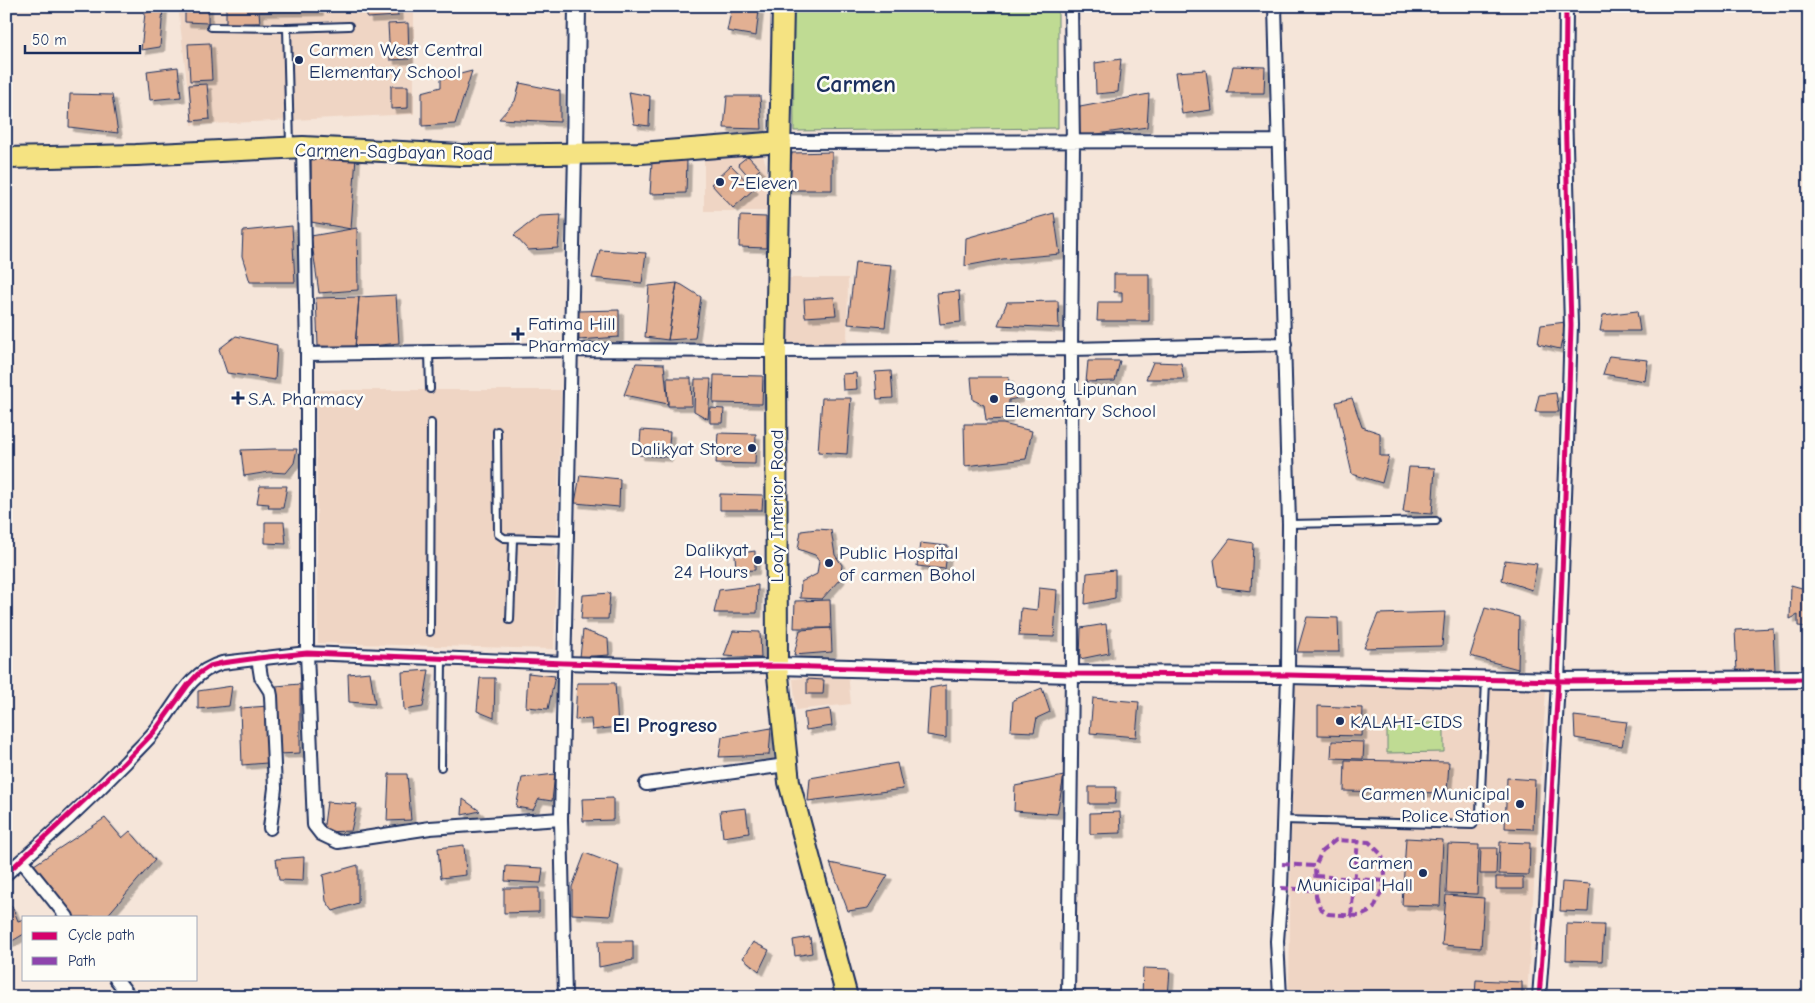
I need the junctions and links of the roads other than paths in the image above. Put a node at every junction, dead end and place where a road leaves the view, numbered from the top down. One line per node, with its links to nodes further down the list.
1 (577, 6): 13 (street)
2 (783, 6): 10 (main road, Loay Interior Road)
3 (1071, 6): 11 (street)
4 (1275, 6): 9 (street)
5 (1566, 6): 39 (street)
6 (349, 26): 8 (lane)
7 (211, 27): 8 (lane)
8 (287, 28): 12 (lane)
9 (1279, 141): 11 (street); 15 (street)
10 (781, 142): 11 (street); 13 (main road, Carmen-Sagbayan Road); 18 (main road, Loay Interior Road)
11 (1073, 143): 16 (street)
12 (296, 148): 13 (main road, Carmen-Sagbayan Road); 14 (main road, Carmen-Sagbayan Road); 20 (street)
13 (576, 152): 17 (street)
14 (6, 158)
15 (1285, 344): 16 (street); 25 (street)
16 (1071, 349): 18 (street); 35 (street)
17 (571, 350): 18 (street); 19 (street); 27 (street)
18 (776, 351): 34 (main road, Loay Interior Road)
19 (429, 352): 20 (street); 21 (lane)
20 (307, 354): 30 (street)
21 (430, 389)
22 (431, 423): 29 (lane)
23 (498, 431): 26 (lane)
24 (1436, 521): 25 (lane)
25 (1289, 524): 36 (street)
26 (513, 538): 27 (lane); 28 (lane)
27 (567, 540): 33 (street)
28 (510, 620)
29 (430, 632)
30 (307, 653): 31 (street); 32 (street); 43 (street)
31 (258, 658): 45 (street); 46 (street)
32 (442, 658): 33 (street); 41 (lane)
33 (564, 663): 34 (street); 43 (street)
34 (777, 666): 35 (street); 40 (main road, Loay Interior Road)
35 (1072, 674): 36 (street); 53 (street)
36 (1288, 675): 37 (street); 44 (street)
37 (1486, 679): 39 (street); 44 (lane)
38 (1809, 679): 39 (street)
39 (1558, 681): 55 (street)
40 (786, 765): 42 (street); 52 (main road, Loay Interior Road)
41 (441, 767)
42 (646, 784)
43 (561, 819): 51 (street)
44 (1283, 820): 54 (street)
45 (270, 828)
46 (22, 861): 47 (street); 48 (street)
47 (6, 874)
48 (66, 916)
49 (117, 980): 50 (street)
50 (130, 997)
51 (565, 997)
52 (847, 997)
53 (1068, 997)
54 (1280, 997)
55 (1539, 997)

